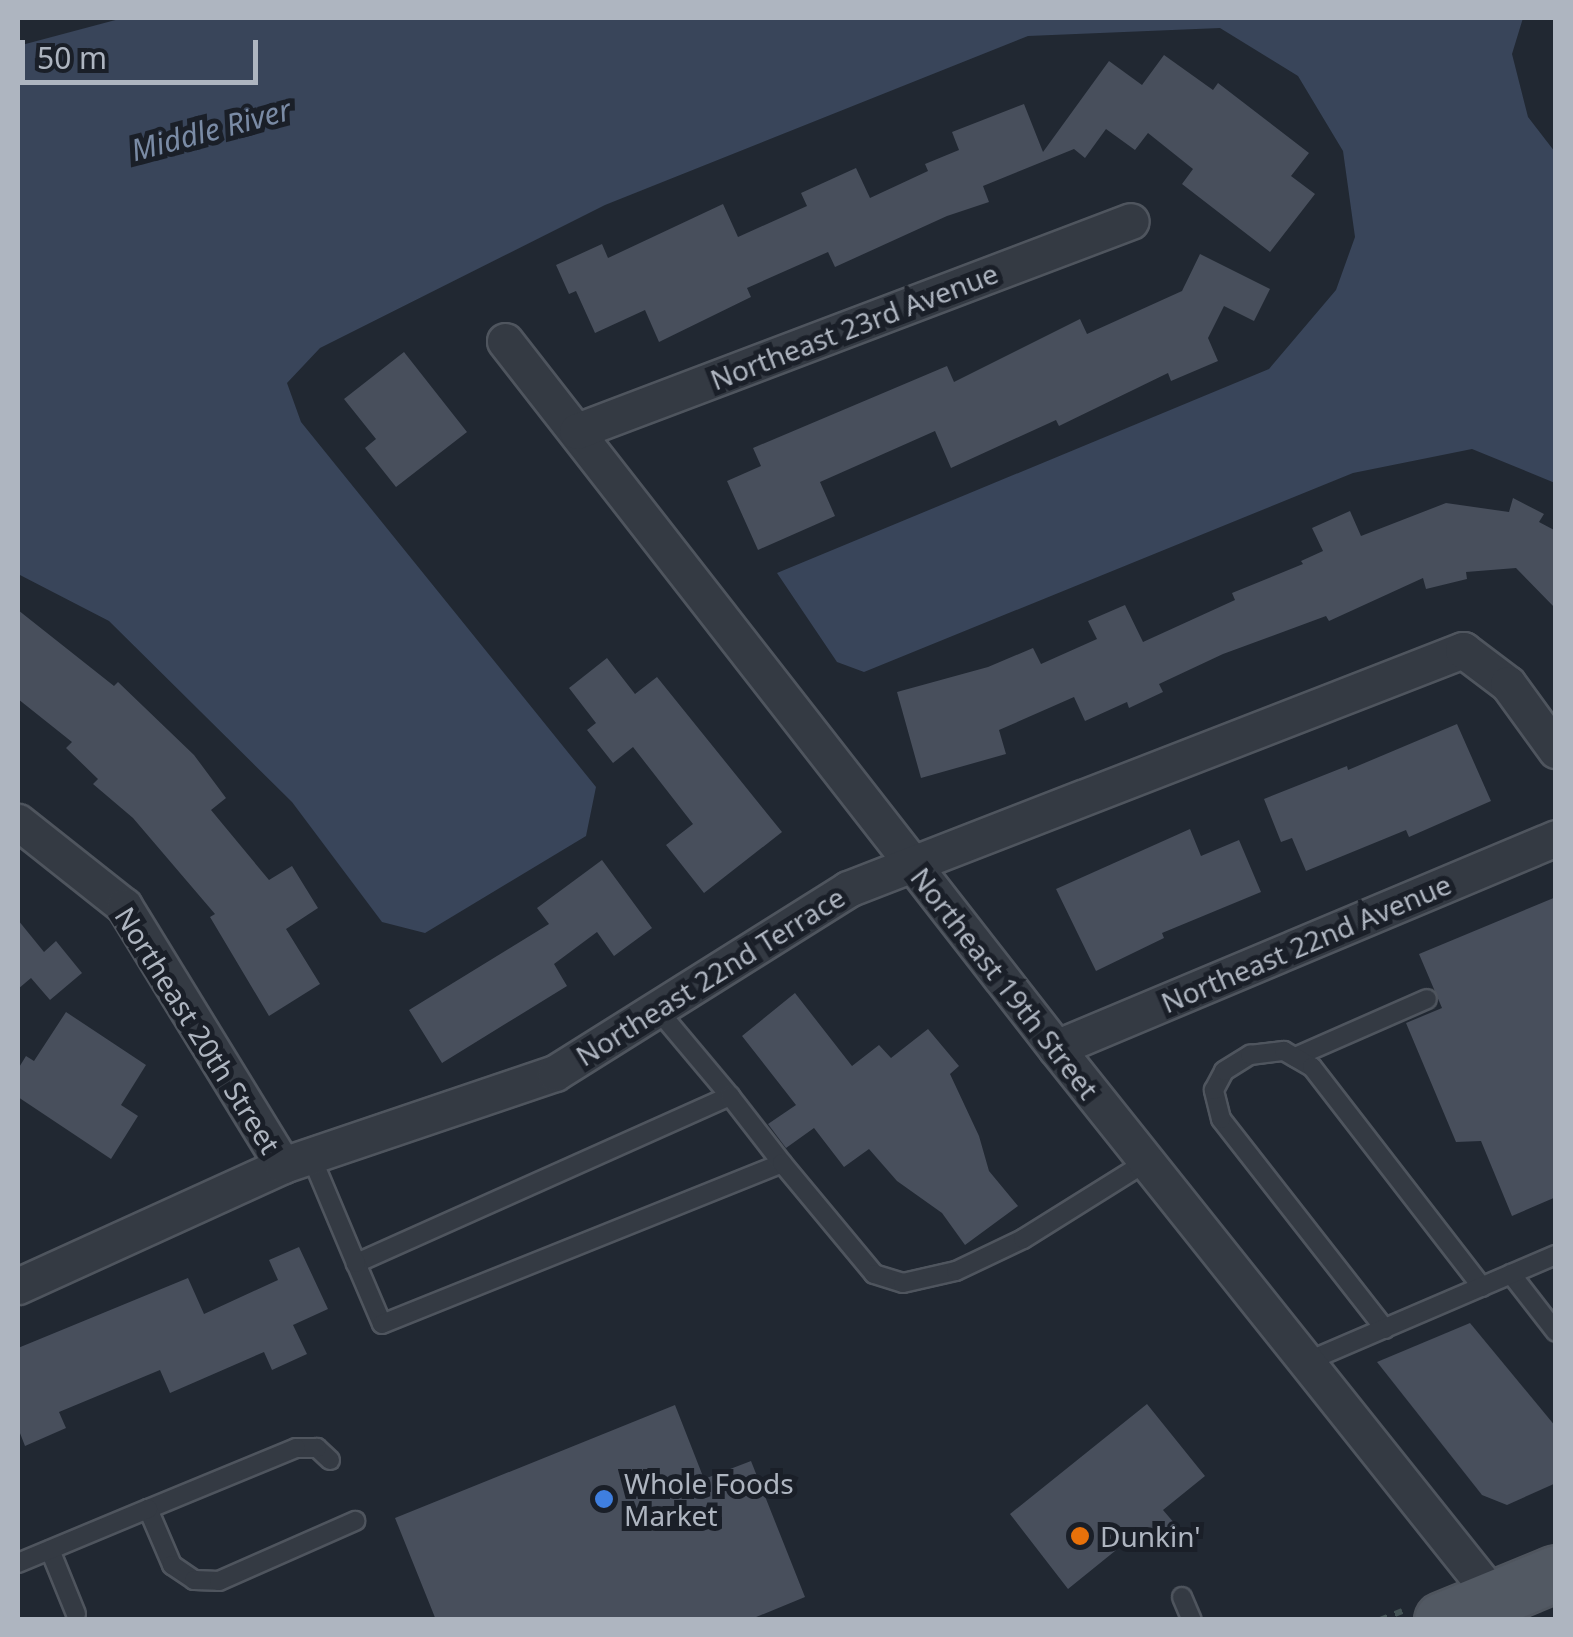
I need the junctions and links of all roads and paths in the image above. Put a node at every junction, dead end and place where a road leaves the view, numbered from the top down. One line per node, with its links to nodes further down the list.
1 (1131, 220): 3 (street, Northeast 23rd Avenue)
2 (505, 341): 3 (street, Northeast 19th Street)
3 (577, 431): 7 (street, Northeast 19th Street)
4 (1556, 750): 7 (street, Northeast 22nd Terrace)
5 (18, 822): 13 (street, Northeast 20th Street)
6 (1556, 838): 10 (street, Northeast 22nd Avenue)
7 (912, 864): 9 (street, Northeast 22nd Terrace); 10 (street, Northeast 19th Street)
8 (1427, 999): 11 (lane)
9 (657, 1009): 12 (lane); 13 (street, Northeast 22nd Terrace)
10 (1056, 1048): 14 (street, Northeast 19th Street)
11 (1294, 1057): 20 (lane); 21 (lane)
12 (730, 1096): 15 (lane); 17 (lane)
13 (297, 1160): 17 (lane); 19 (street, Northeast 22nd Terrace)
14 (1146, 1162): 15 (lane); 23 (street, Northeast 19th Street)
15 (782, 1163): 17 (lane)
16 (1556, 1255): 18 (lane)
17 (356, 1262)
18 (1512, 1274): 20 (lane); 22 (lane)
19 (18, 1286)
20 (1482, 1287): 21 (lane)
21 (1385, 1329): 23 (lane)
22 (1556, 1332)
23 (1306, 1362): 31 (street, Northeast 19th Street)
24 (330, 1460): 25 (lane)
25 (148, 1509): 26 (lane); 27 (lane)
26 (355, 1521)
27 (50, 1550): 28 (lane); 32 (lane)
28 (18, 1563)
29 (1556, 1572): 31 (main road)
30 (1182, 1597): 33 (lane)
31 (1503, 1608): 34 (main road)
32 (76, 1614)
33 (1192, 1620)
34 (1442, 1620)

